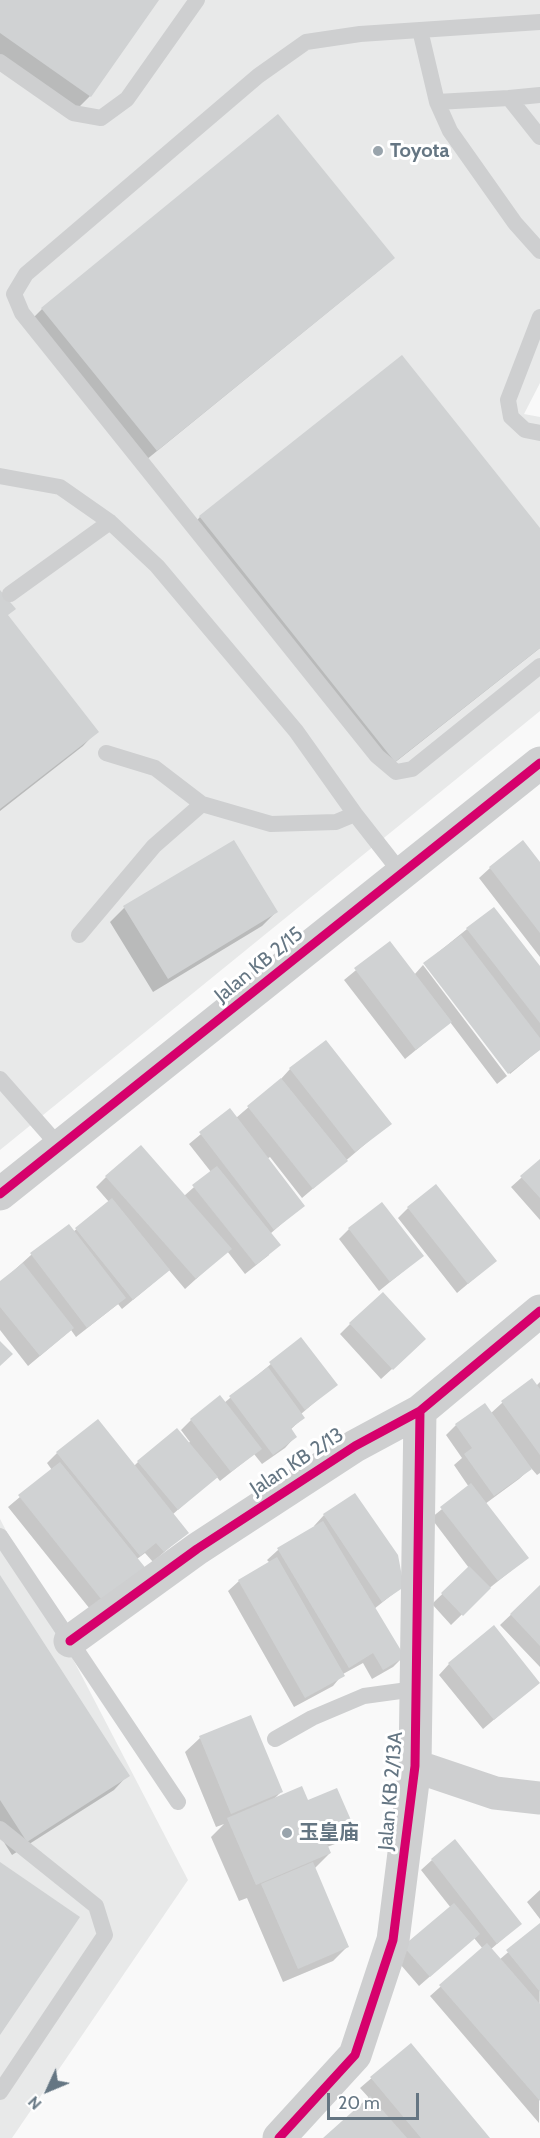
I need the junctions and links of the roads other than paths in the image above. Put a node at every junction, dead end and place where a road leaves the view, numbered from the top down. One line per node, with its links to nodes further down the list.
1 (197, 0): 4 (lane)
2 (540, 22): 3 (lane)
3 (420, 30): 7 (lane); 15 (lane)
4 (0, 62)
5 (540, 95): 6 (lane)
6 (509, 98): 7 (lane); 8 (lane)
7 (437, 102): 9 (lane)
8 (540, 136)
9 (540, 251)
10 (540, 317): 11 (lane)
11 (540, 433)
12 (0, 476): 13 (lane)
13 (110, 522): 14 (lane); 19 (lane)
14 (10, 594)
15 (540, 666)
16 (106, 753): 18 (lane)
17 (540, 763): 20 (street, Jalan KB 2/15)
18 (202, 804): 19 (lane); 21 (lane)
19 (355, 814): 20 (lane)
20 (402, 874): 23 (street, Jalan KB 2/15)
21 (79, 936)
22 (0, 1079): 23 (lane)
23 (59, 1146): 24 (street, Jalan KB 2/15)
24 (0, 1194)
25 (540, 1311): 26 (street, Jalan KB 2/13)
26 (420, 1411): 28 (street, Jalan KB 2/13); 29 (street, Jalan KB 2/13A)
27 (0, 1536): 28 (lane)
28 (70, 1641): 33 (lane)
29 (415, 1689): 30 (lane); 31 (street, Jalan KB 2/13A)
30 (275, 1739)
31 (415, 1766): 32 (street); 36 (street, Jalan KB 2/13A)
32 (540, 1797)
33 (177, 1802)
34 (0, 1829): 35 (lane)
35 (0, 2092)
36 (279, 2138)

